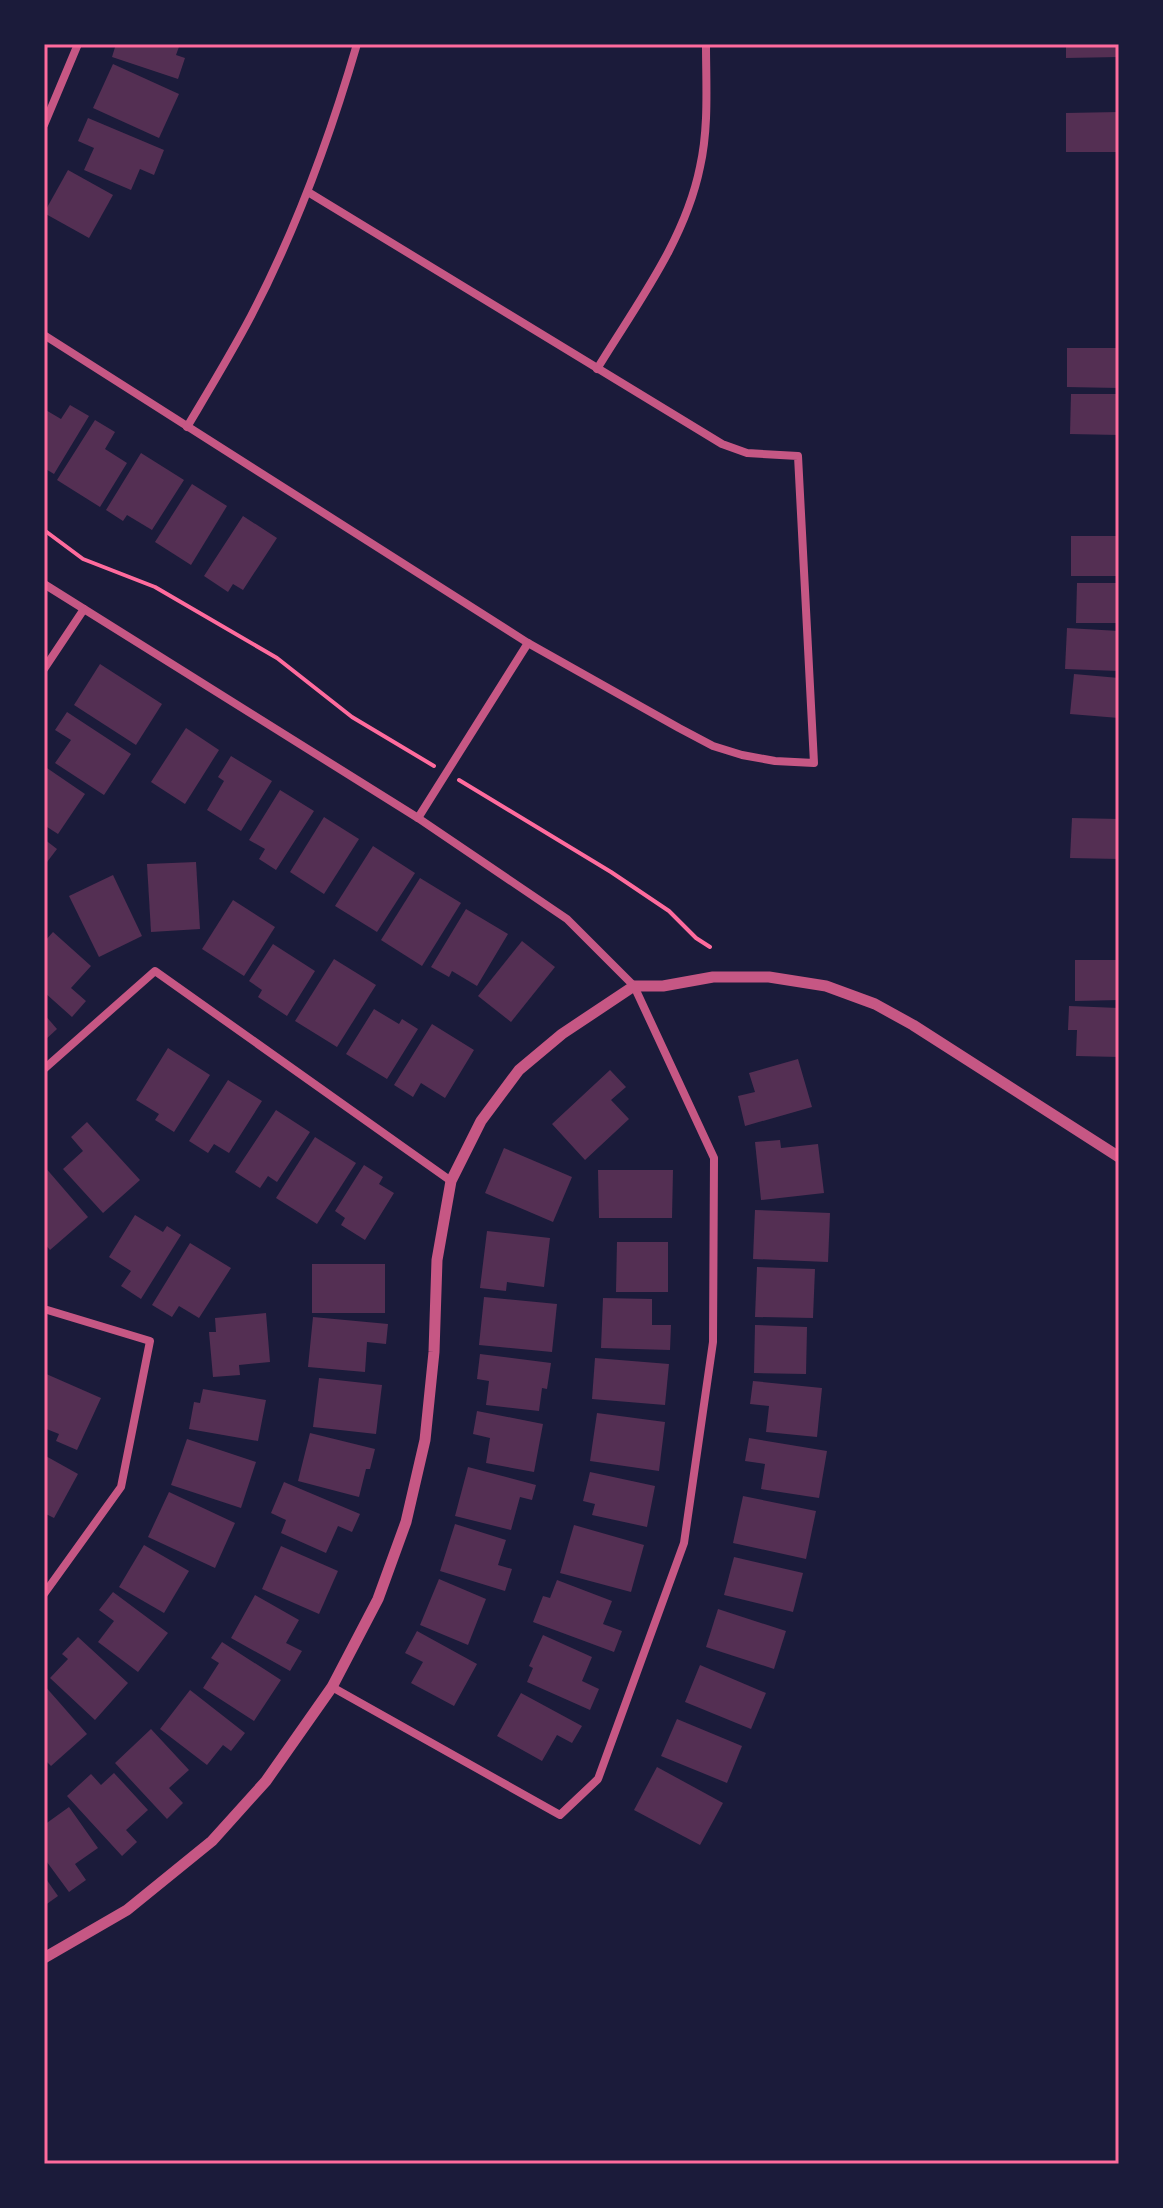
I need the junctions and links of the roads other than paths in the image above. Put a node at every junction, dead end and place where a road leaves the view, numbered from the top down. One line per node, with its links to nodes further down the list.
1 (78, 44): 4 (street)
2 (357, 44): 5 (street)
3 (706, 44): 7 (street)
4 (44, 125)
5 (308, 192): 7 (street); 8 (street)
6 (44, 335): 8 (street)
7 (597, 369): 11 (street)
8 (187, 427): 11 (street)
9 (44, 584): 10 (street)
10 (84, 609): 12 (street); 13 (street)
11 (528, 643): 13 (street)
12 (44, 669)
13 (418, 818): 14 (street)
14 (634, 986): 16 (street); 17 (street); 20 (street)
15 (44, 1069): 17 (street)
16 (1119, 1157)
17 (451, 1181): 20 (street)
18 (44, 1309): 19 (street)
19 (44, 1594)
20 (332, 1687): 21 (street)
21 (44, 1958)

